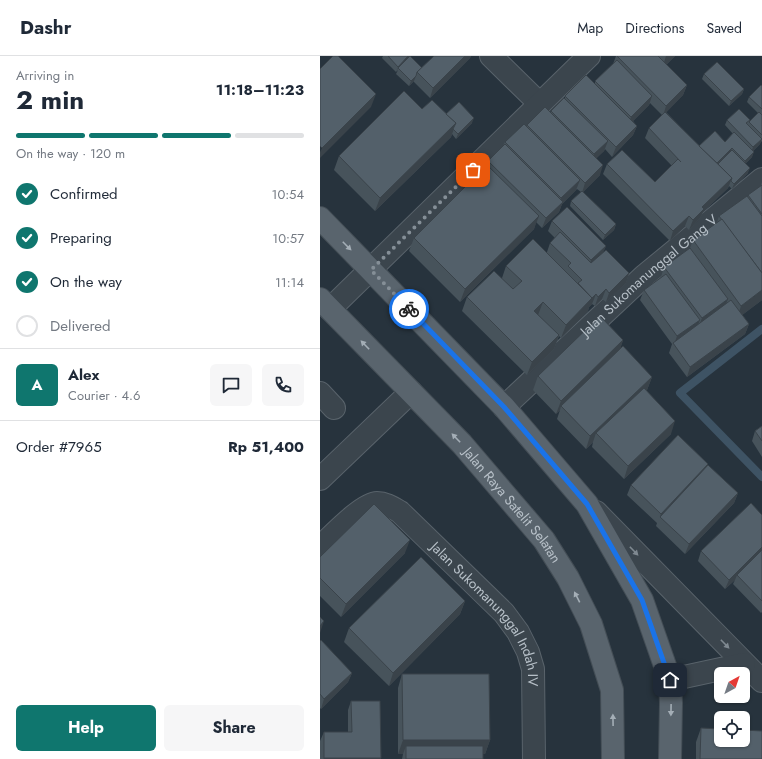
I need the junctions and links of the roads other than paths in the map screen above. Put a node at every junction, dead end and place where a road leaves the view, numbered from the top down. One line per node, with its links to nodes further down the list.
1 (491, 56): 3 (street)
2 (589, 56): 3 (street)
3 (540, 104): 6 (street)
4 (762, 179): 9 (street, Jalan Sukomanunggal Gang V)
5 (320, 218): 6 (main road, one-way to 6)
6 (371, 270): 7 (street); 9 (main road)
7 (325, 304): 8 (main road, Jalan Raya Satelit Selatan, one-way to 7)
8 (411, 392): 10 (street); 17 (main road, Jalan Raya Satelit Selatan, one-way to 8)
9 (504, 407): 11 (main road)
10 (320, 479)
11 (587, 504): 13 (street, one-way to 13); 14 (main road)
12 (320, 547): 16 (street, Jalan Sukomanunggal Indah IV)
13 (744, 664): 14 (street); 15 (street)
14 (670, 680): 18 (main road, one-way to 18)
15 (762, 681)
16 (534, 759)
17 (613, 759)
18 (670, 759)

